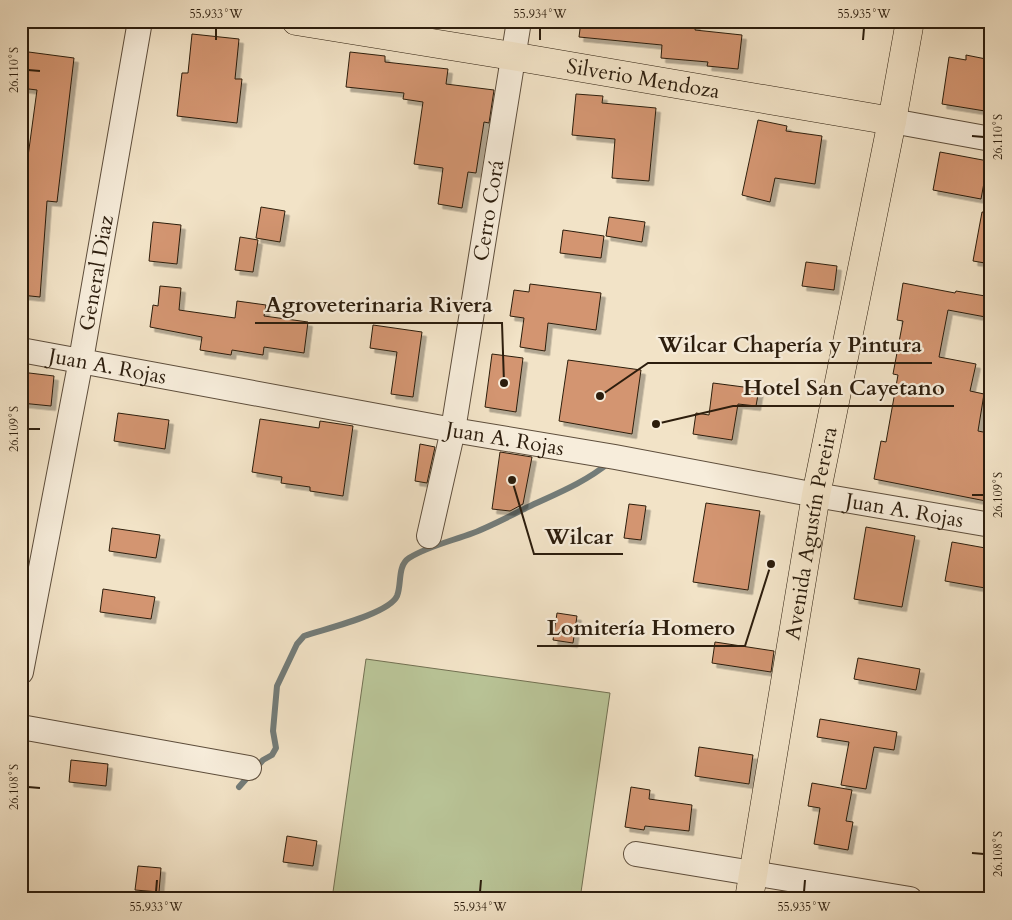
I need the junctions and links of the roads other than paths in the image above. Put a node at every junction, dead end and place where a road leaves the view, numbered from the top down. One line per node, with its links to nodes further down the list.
1 (140, 21): 9 (street, General Diaz)
2 (296, 21): 5 (main road, Silverio Mendoza)
3 (519, 21): 5 (street, Cerro Corá)
4 (910, 21): 6 (main road, Avenida Agustín Pereira)
5 (512, 56): 6 (main road, Silverio Mendoza); 10 (street, Cerro Corá)
6 (892, 120): 7 (street, Silverio Mendoza); 11 (main road, Avenida Agustín Pereira)
7 (991, 139)
8 (21, 350): 9 (street, Juan A. Rojas)
9 (81, 360): 10 (street, Juan A. Rojas); 14 (street, General Diaz)
10 (453, 430): 11 (street, Juan A. Rojas); 13 (street, Cerro Corá)
11 (816, 496): 12 (street, Juan A. Rojas); 18 (main road, Avenida Agustín Pereira)
12 (991, 525)
13 (429, 536)
14 (21, 672)
15 (21, 727): 16 (street)
16 (249, 768)
17 (636, 854): 18 (street)
18 (751, 886): 19 (street)
19 (910, 899)

